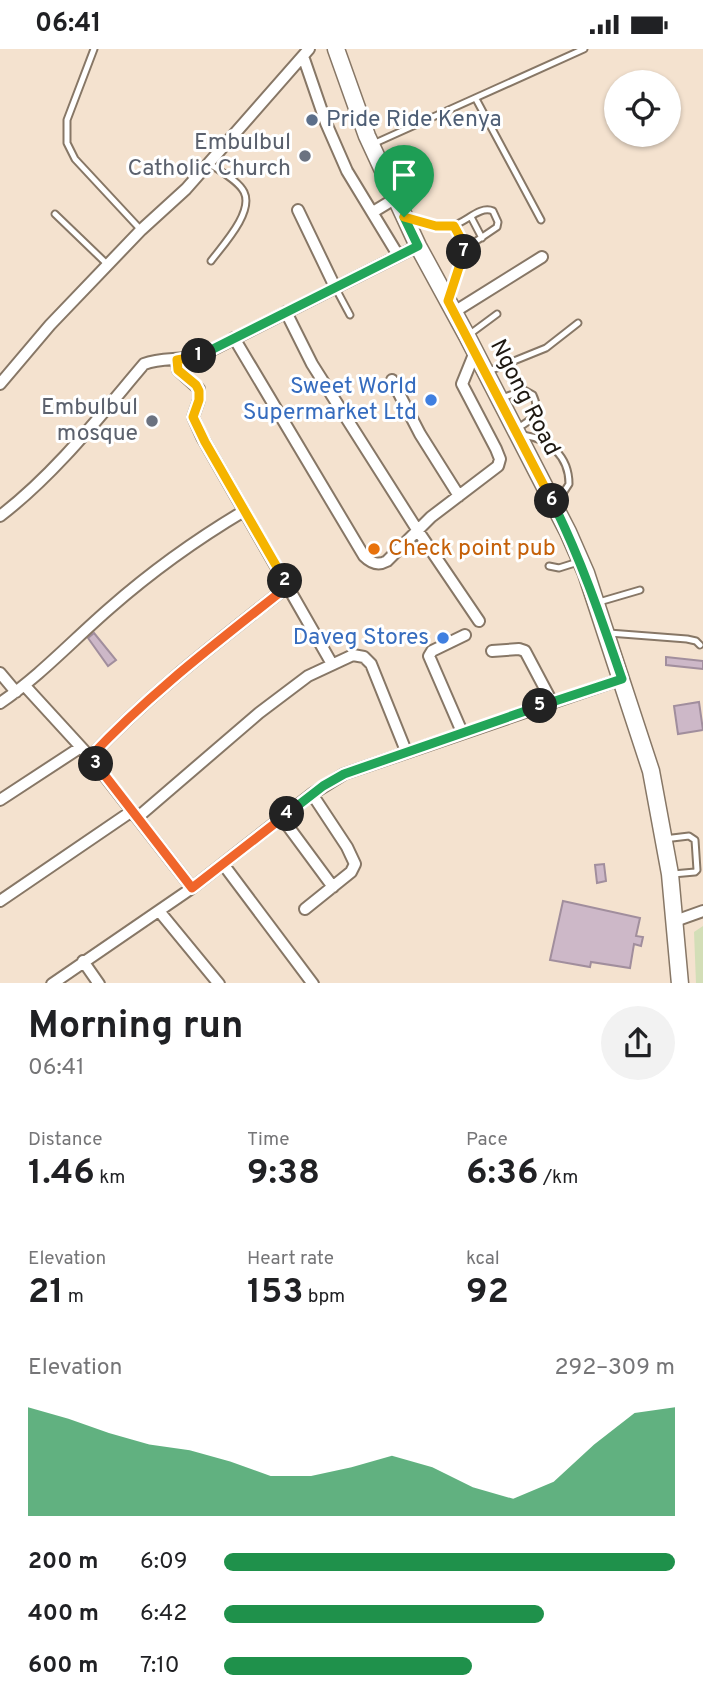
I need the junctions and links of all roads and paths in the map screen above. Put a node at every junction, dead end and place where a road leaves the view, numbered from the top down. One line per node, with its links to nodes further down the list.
1 (94, 49): 16 (lane)
2 (336, 49): 6 (main road, Ngong Road)
3 (584, 49): 5 (lane)
4 (306, 52): 7 (street); 10 (street)
5 (476, 99): 6 (lane); 14 (lane)
6 (372, 145): 8 (main road, Ngong Road)
7 (209, 163): 16 (street); 22 (lane)
8 (396, 198): 10 (street); 12 (main road, Ngong Road)
9 (298, 210): 24 (street)
10 (373, 212): 20 (street)
11 (55, 214): 23 (lane)
12 (404, 217): 15 (lane); 18 (main road, Ngong Road)
13 (471, 217): 15 (lane); 17 (lane); 17 (lane)
14 (541, 220)
15 (454, 226): 19 (lane)
16 (141, 230): 23 (street)
17 (482, 238): 19 (lane)
18 (418, 246): 20 (street); 25 (main road, Ngong Road)
19 (466, 248): 25 (lane)
20 (398, 255): 24 (street)
21 (542, 257): 25 (street)
22 (211, 261)
23 (108, 265): 36 (street)
24 (335, 287): 26 (street); 28 (lane)
25 (451, 307): 30 (main road, Ngong Road)
26 (286, 313): 31 (street); 43 (street)
27 (497, 314): 30 (lane)
28 (350, 315)
29 (578, 323): 34 (lane)
30 (467, 336): 32 (main road, Ngong Road)
31 (234, 338): 33 (street); 43 (street)
32 (475, 352): 34 (main road, Ngong Road); 39 (street)
33 (177, 360): 41 (street); 42 (street)
34 (485, 372): 37 (main road, Ngong Road)
35 (392, 380): 39 (street)
36 (0, 384)
37 (499, 399): 38 (main road, Ngong Road); 38 (lane)
38 (516, 432): 40 (main road, Ngong Road); 40 (lane)
39 (460, 496): 43 (street)
40 (554, 506): 44 (main road, Ngong Road)
41 (244, 511): 46 (street); 57 (street)
42 (0, 516)
43 (418, 531): 49 (street)
44 (581, 562): 45 (lane); 48 (main road, Ngong Road)
45 (549, 566)
46 (288, 586): 54 (street); 63 (street)
47 (640, 590): 48 (lane)
48 (596, 603): 50 (main road, Ngong Road)
49 (479, 621)
50 (606, 632): 52 (lane); 56 (main road, Ngong Road)
51 (465, 635): 60 (street)
52 (700, 645)
53 (492, 651): 58 (street)
54 (332, 664): 62 (street); 66 (street)
55 (0, 673): 57 (street)
56 (622, 679): 58 (street); 68 (main road, Ngong Road)
57 (20, 689): 59 (street); 61 (street)
58 (552, 702): 60 (street)
59 (0, 703)
60 (461, 732): 62 (street)
61 (81, 747): 63 (street); 65 (street)
62 (407, 751): 64 (street)
63 (90, 757): 66 (street)
64 (312, 794): 67 (street); 71 (street)
65 (0, 800)
66 (135, 814): 72 (street); 73 (street)
67 (282, 818): 69 (street); 71 (street)
68 (664, 839): 70 (main road, Ngong Road); 70 (lane)
69 (223, 864): 72 (street); 82 (street)
70 (670, 874): 77 (main road, Ngong Road)
71 (333, 887): 74 (street)
72 (192, 888): 75 (street)
73 (0, 901)
74 (305, 909)
75 (159, 911): 78 (street); 81 (street)
76 (703, 911): 77 (street)
77 (675, 921): 83 (main road, Ngong Road)
78 (83, 961): 79 (street); 80 (street)
79 (52, 983)
80 (99, 983)
81 (219, 983)
82 (313, 983)
83 (680, 983)

